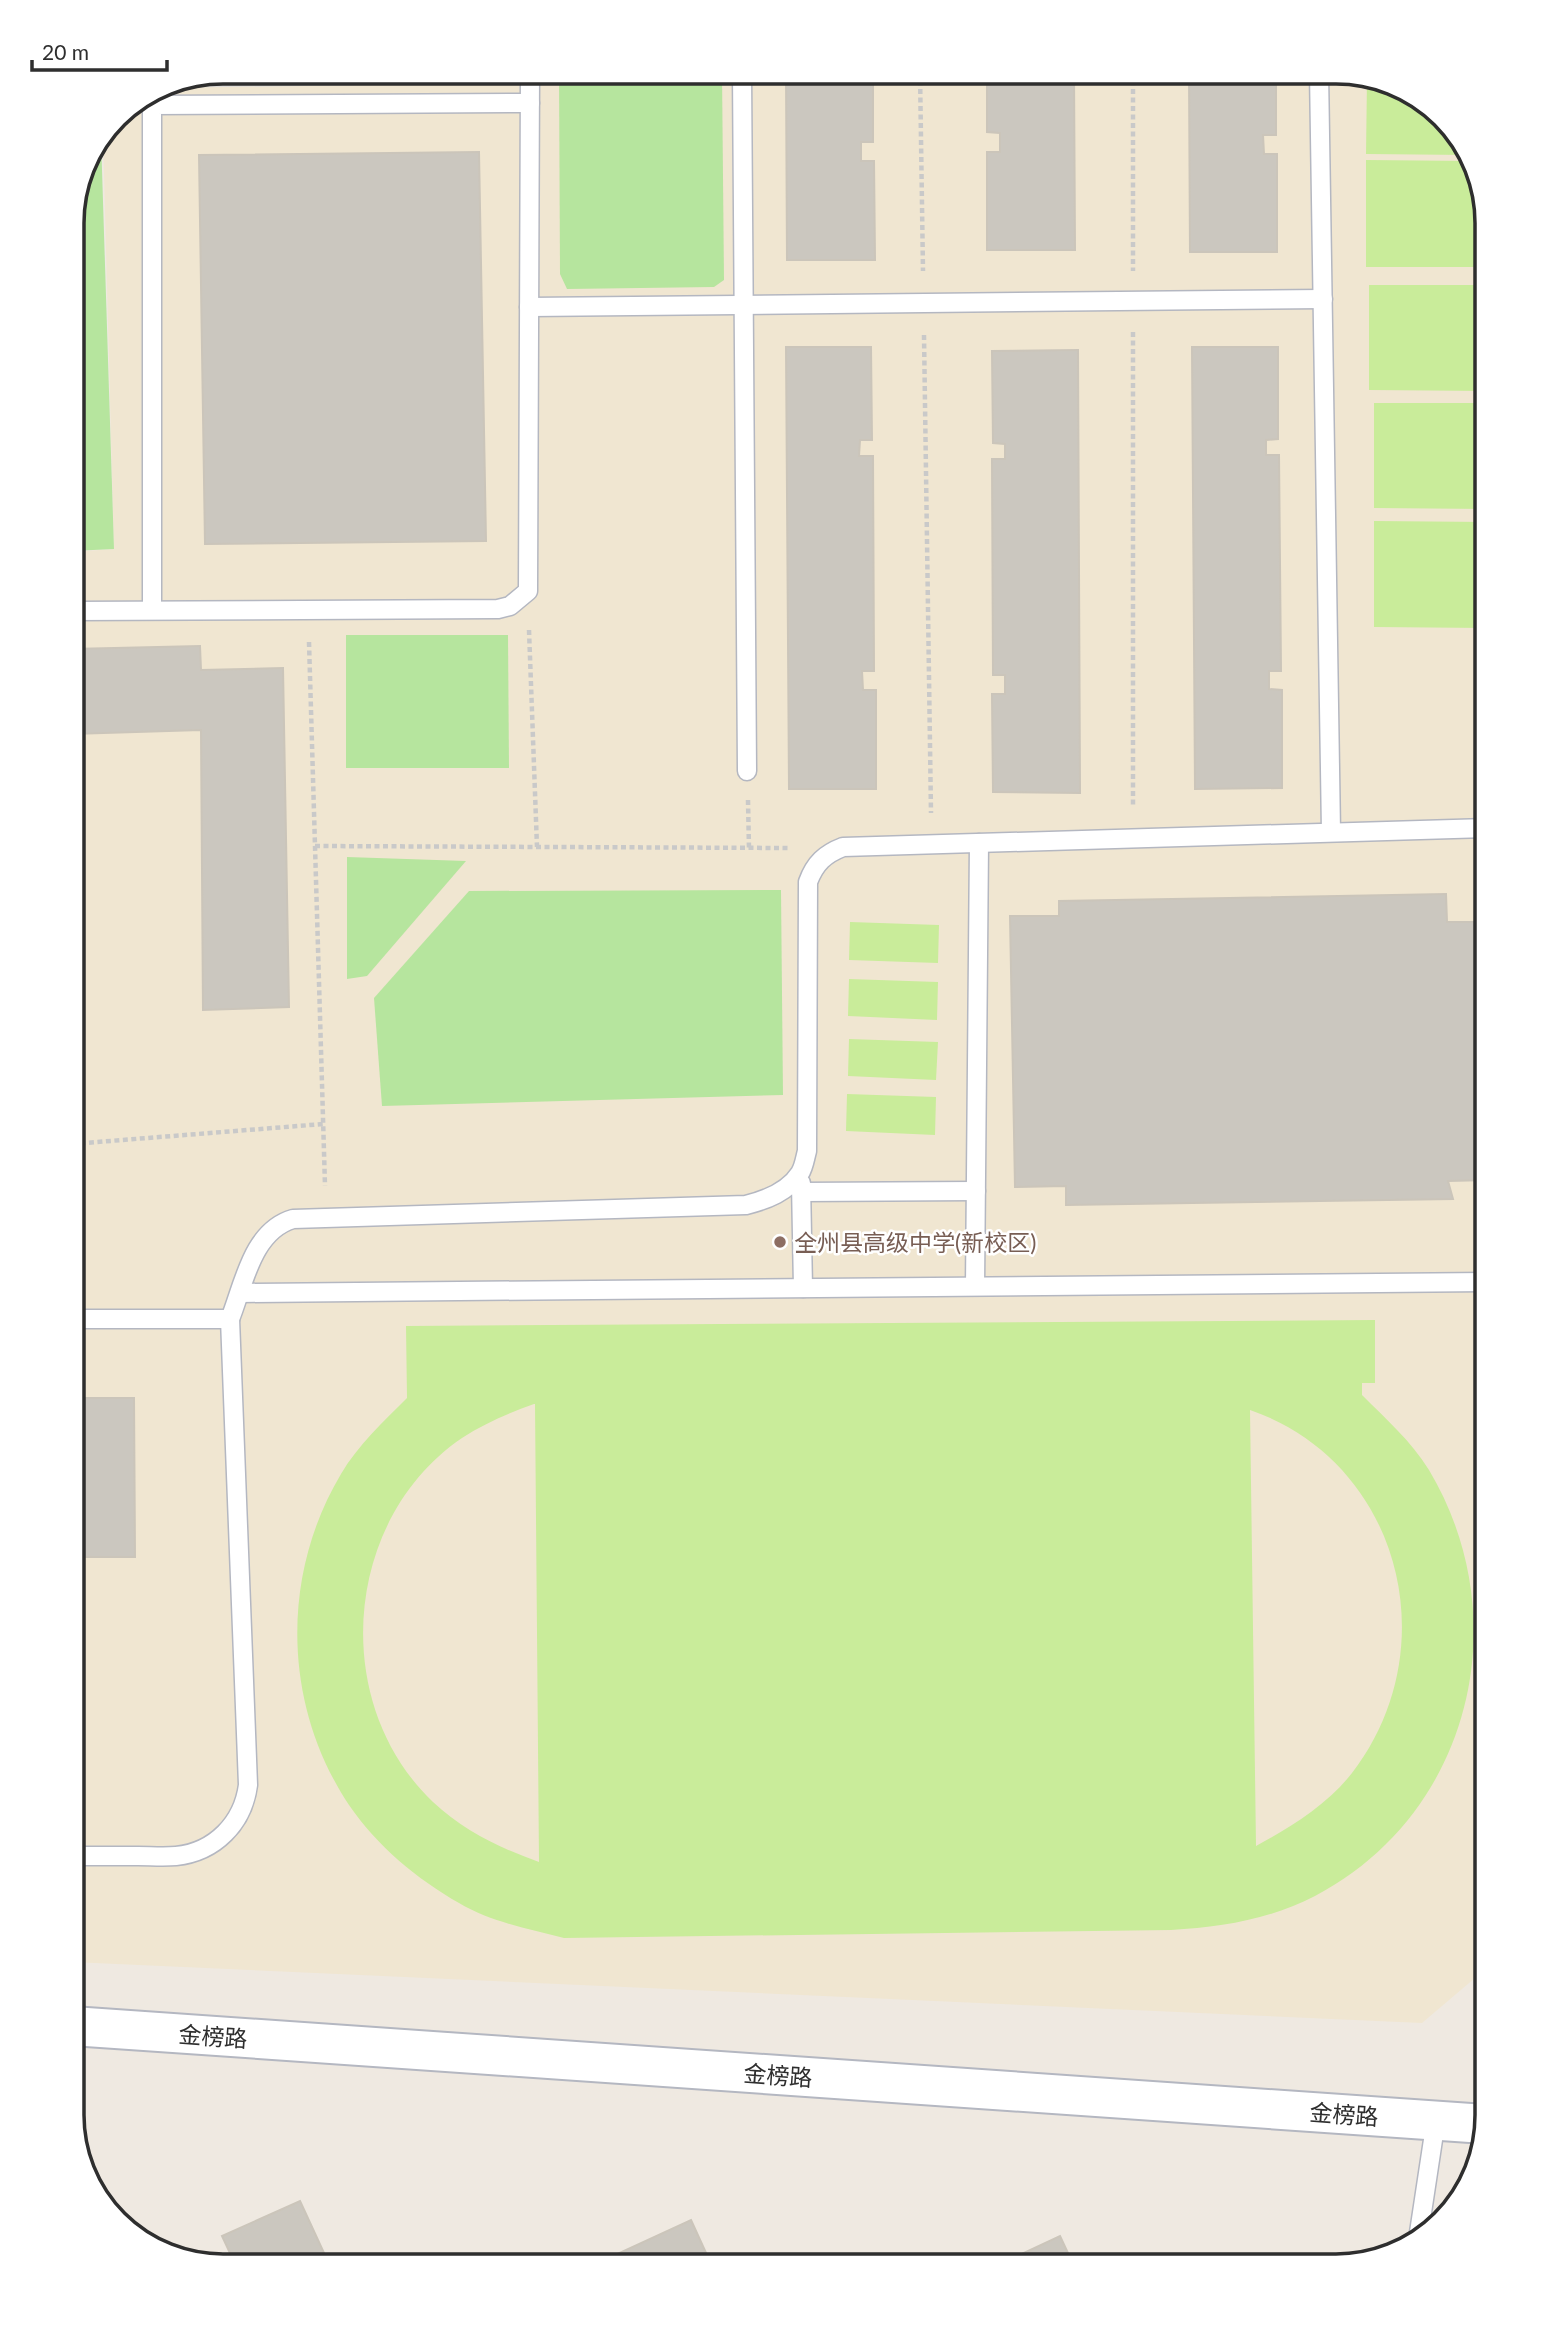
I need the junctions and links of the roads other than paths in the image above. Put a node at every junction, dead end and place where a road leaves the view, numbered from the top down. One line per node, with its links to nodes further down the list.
1 (530, 84): 4 (lane)
2 (742, 84): 6 (lane)
3 (1319, 84): 5 (lane)
4 (530, 103): 7 (lane); 8 (lane)
5 (1323, 299): 6 (lane); 12 (lane)
6 (743, 305): 7 (lane); 10 (lane)
7 (529, 307): 8 (lane)
8 (152, 610): 9 (lane)
9 (84, 611)
10 (747, 771)
11 (1475, 828): 12 (lane)
12 (1331, 832): 13 (lane)
13 (979, 843): 14 (lane); 15 (lane)
14 (801, 1172): 16 (lane); 20 (lane)
15 (976, 1191): 16 (lane); 18 (lane)
16 (801, 1192): 19 (lane)
17 (1475, 1282): 18 (lane)
18 (975, 1286): 19 (lane)
19 (803, 1288): 20 (lane)
20 (240, 1293): 22 (lane)
21 (84, 1319): 22 (lane)
22 (230, 1319): 23 (lane)
23 (84, 1856)
24 (84, 2027): 25 (main road, 金榜路)
25 (1436, 2120): 26 (main road, 金榜路); 27 (lane)
26 (1475, 2123)
27 (1420, 2226)

